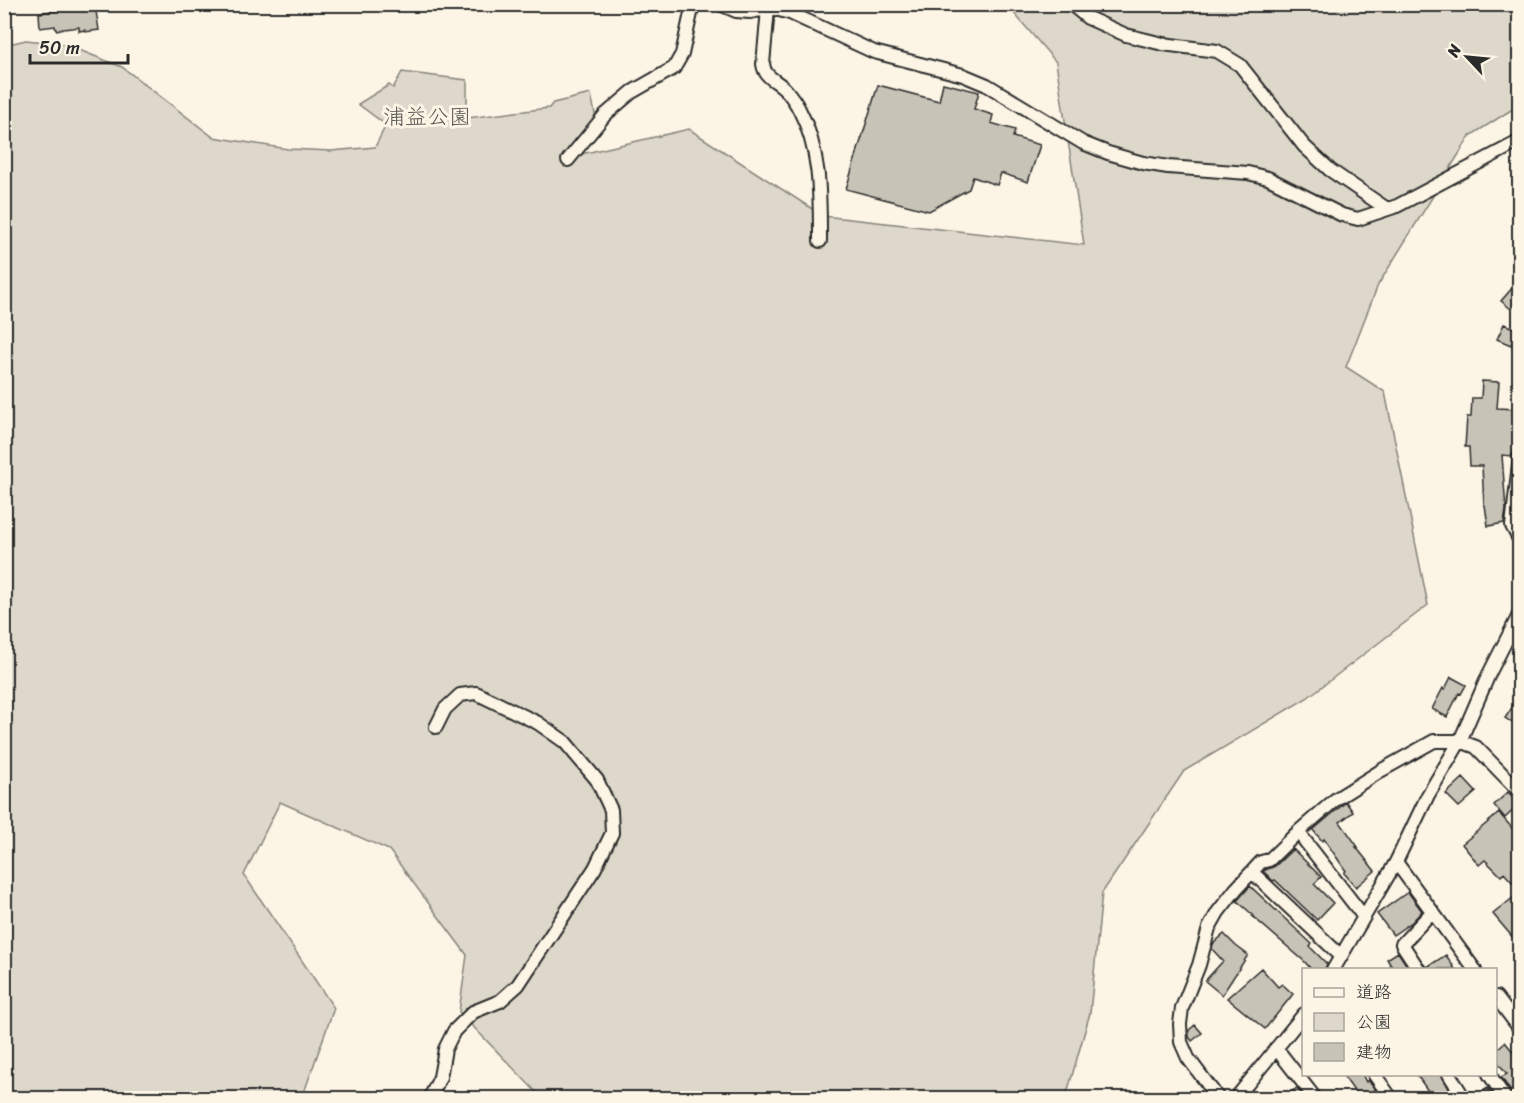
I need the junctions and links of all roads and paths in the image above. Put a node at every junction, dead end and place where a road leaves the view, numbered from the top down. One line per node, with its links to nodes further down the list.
1 (693, 4): 6 (street)
2 (720, 4): 4 (street)
3 (1071, 4): 7 (street)
4 (768, 9): 7 (street); 8 (street)
5 (1520, 141): 7 (street)
6 (568, 160)
7 (1387, 209)
8 (820, 241)
9 (1520, 455): 10 (street)
10 (1520, 541)
11 (1520, 613): 13 (street)
12 (436, 727): 33 (street)
13 (1460, 741): 14 (street); 15 (street); 16 (street)
14 (1520, 792)
15 (1298, 832): 17 (street); 19 (street)
16 (1396, 862): 18 (street); 19 (street)
17 (1252, 872): 20 (street); 34 (street)
18 (1432, 912): 22 (street); 23 (street)
19 (1364, 917): 20 (street)
20 (1341, 956): 21 (street)
21 (1335, 968)
22 (1418, 968)
23 (1474, 968)
24 (1497, 998): 27 (street)
25 (1520, 1006): 27 (street)
26 (1302, 1016): 29 (street)
27 (1512, 1018): 28 (street)
28 (1520, 1029)
29 (1276, 1048): 35 (street); 36 (street)
30 (1375, 1076): 37 (street)
31 (1450, 1076): 38 (street)
32 (1490, 1076): 39 (street)
33 (430, 1098)
34 (1218, 1098)
35 (1236, 1098)
36 (1315, 1098)
37 (1391, 1098)
38 (1464, 1098)
39 (1505, 1098)

